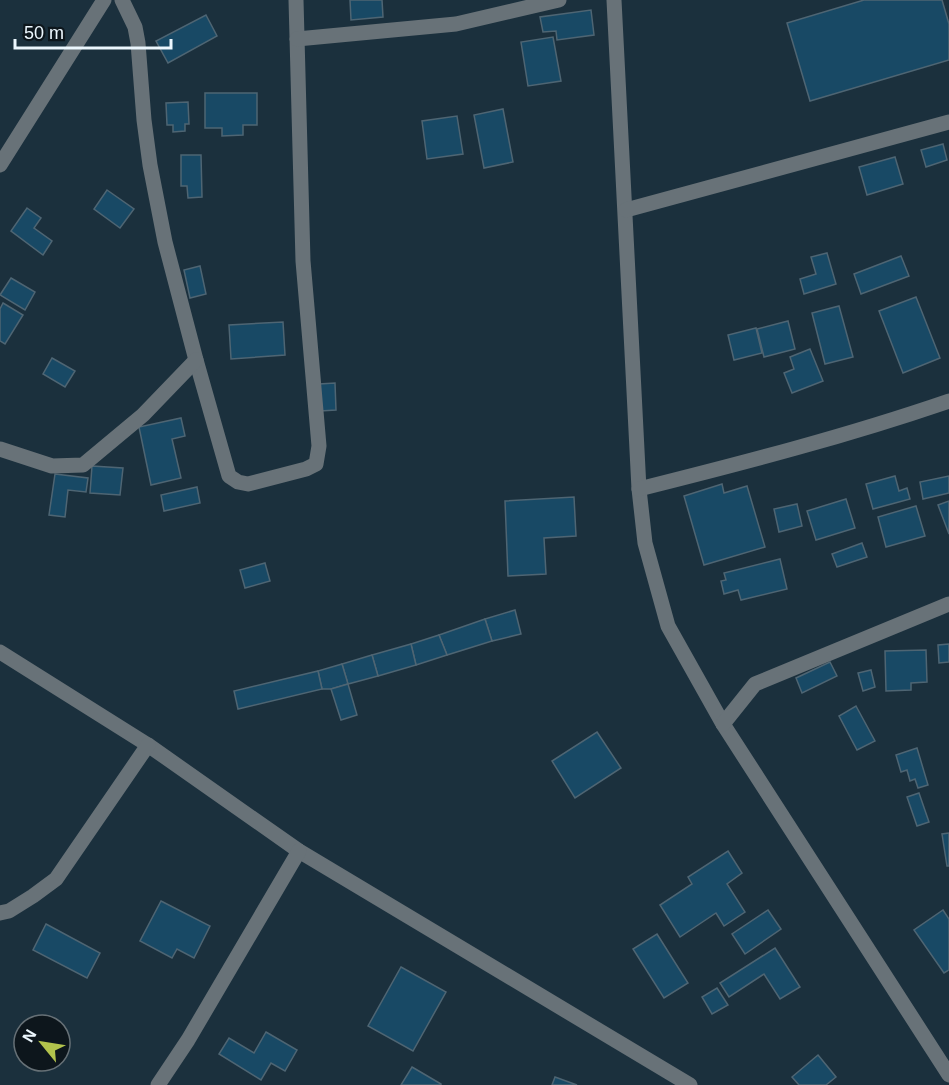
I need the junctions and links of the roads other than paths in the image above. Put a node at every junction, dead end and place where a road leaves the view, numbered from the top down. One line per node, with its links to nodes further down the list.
1 (104, 0): 8 (street)
2 (122, 0): 10 (street)
3 (296, 0): 6 (street)
4 (559, 0): 6 (street)
5 (614, 0): 9 (street)
6 (297, 39): 10 (street)
7 (949, 122): 9 (street)
8 (0, 165)
9 (626, 210): 13 (street)
10 (196, 360): 12 (street)
11 (949, 402): 13 (street)
12 (0, 449)
13 (639, 489): 16 (street)
14 (949, 604): 16 (street)
15 (0, 652): 17 (street)
16 (723, 724): 20 (street)
17 (148, 746): 18 (street); 19 (street)
18 (299, 851): 21 (street); 22 (street)
19 (0, 913)
20 (949, 1075)
21 (158, 1085)
22 (690, 1085)

